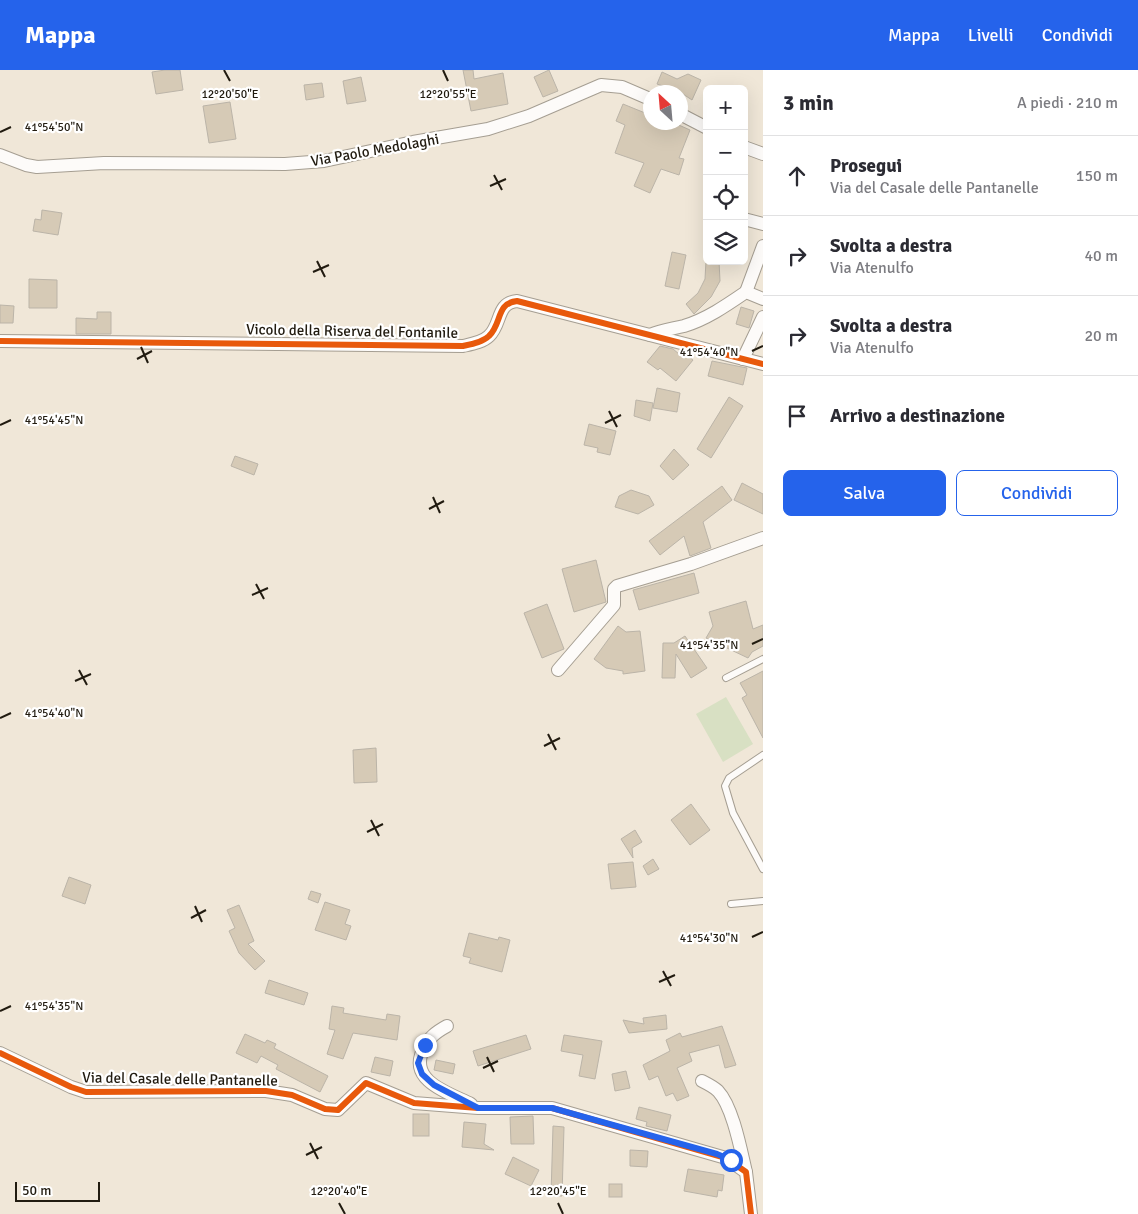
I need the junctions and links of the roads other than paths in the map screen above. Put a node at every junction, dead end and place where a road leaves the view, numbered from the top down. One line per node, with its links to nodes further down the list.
1 (643, 96): 6 (street, Via Paolo Medolaghi)
2 (688, 118): 3 (street)
3 (703, 126)
4 (748, 148): 5 (street)
5 (763, 154)
6 (0, 155)
7 (748, 220): 8 (street)
8 (763, 224)
9 (763, 246): 10 (street)
10 (746, 292): 11 (street); 13 (street)
11 (763, 299)
12 (763, 317): 15 (street)
13 (650, 335): 14 (street, Vicolo della Riserva del Fontanile); 15 (street, Vicolo della Riserva del Fontanile)
14 (0, 341)
15 (743, 359): 16 (street, Vicolo della Riserva del Fontanile)
16 (763, 364)
17 (763, 538): 19 (street)
18 (763, 659): 20 (lane)
19 (558, 670)
20 (726, 678)
21 (763, 755): 22 (lane)
22 (763, 869)
23 (763, 901): 24 (lane)
24 (731, 904)
25 (448, 1026): 28 (street)
26 (0, 1053): 28 (street, Via del Casale delle Pantanelle)
27 (702, 1081): 29 (street)
28 (478, 1108): 29 (street, Via del Casale delle Pantanelle)
29 (746, 1172): 30 (street)
30 (751, 1214)

